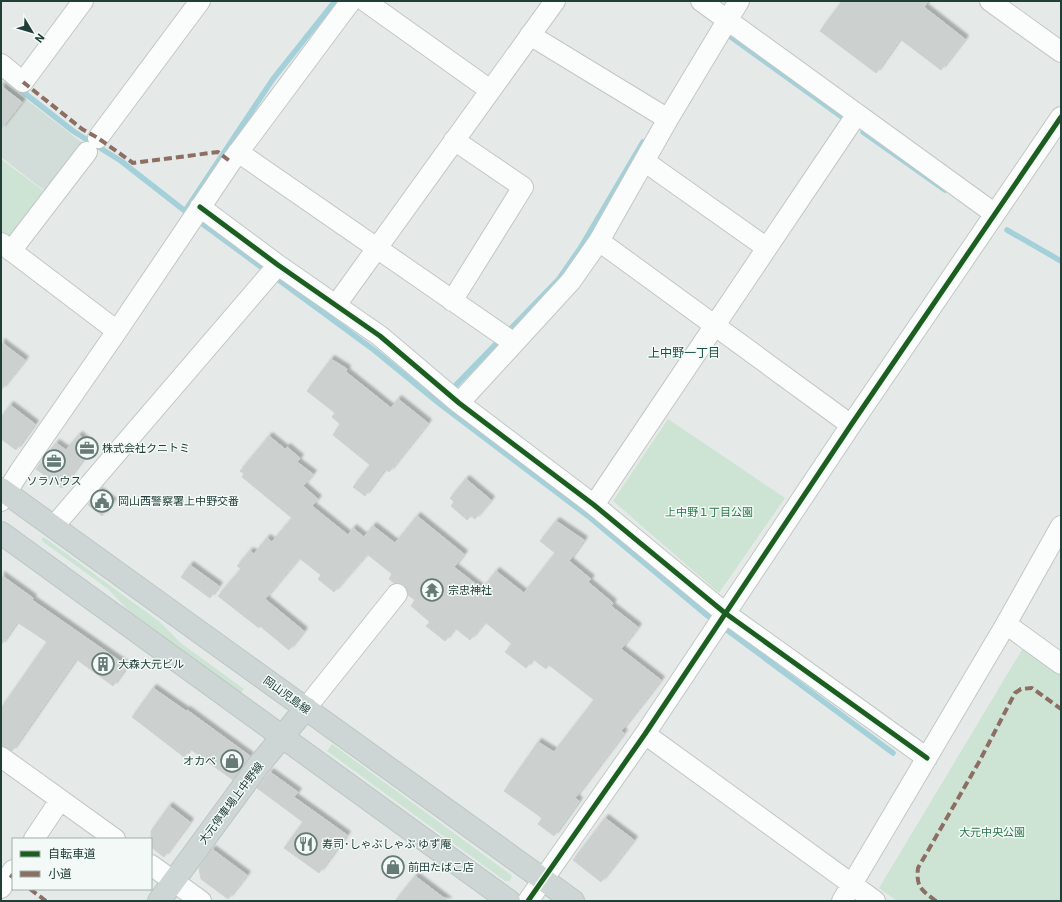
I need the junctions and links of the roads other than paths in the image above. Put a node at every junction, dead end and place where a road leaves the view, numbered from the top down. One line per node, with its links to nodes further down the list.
1 (83, 1): 12 (street)
2 (200, 1): 23 (street)
3 (351, 1): 18 (street)
4 (365, 1): 13 (street)
5 (555, 1): 10 (street)
6 (701, 1): 9 (street)
7 (739, 1): 9 (street)
8 (990, 1): 11 (street)
9 (722, 22): 14 (street); 15 (street)
10 (530, 35): 13 (street); 15 (street)
11 (1061, 52)
12 (1, 64)
13 (490, 90): 17 (street)
14 (857, 114): 21 (street); 25 (street)
15 (662, 116): 19 (street)
16 (1061, 117): 21 (street)
17 (454, 140): 24 (street); 27 (street)
18 (238, 152): 20 (street); 24 (street)
19 (644, 161): 22 (street); 25 (street)
20 (196, 213): 26 (street); 30 (street)
21 (994, 214): 33 (street)
22 (599, 241): 29 (street); 31 (street)
23 (6, 247): 30 (street)
24 (376, 248): 27 (street); 28 (street)
25 (767, 248): 29 (street)
26 (272, 271): 28 (street); 36 (street)
27 (452, 301): 31 (street)
28 (336, 305): 32 (street)
29 (715, 325): 33 (street); 35 (street)
30 (117, 331): 34 (street)
31 (508, 339): 32 (street)
32 (459, 403): 35 (street)
33 (851, 425): 40 (street)
34 (3, 494): 36 (main road, 岡山児島線)
35 (594, 505): 40 (street)
36 (54, 526): 43 (main road, 岡山児島線)
37 (1061, 526): 41 (street)
38 (1, 533): 45 (main road)
39 (397, 594): 43 (street)
40 (720, 620): 44 (street); 47 (street)
41 (1006, 624): 42 (street); 47 (street)
42 (1061, 664)
43 (306, 708): 45 (main road, 大元停車場上中野線); 55 (main road, 岡山児島線)
44 (645, 734): 55 (street); 58 (street)
45 (281, 738): 56 (main road, 大元停車場上中野線); 61 (main road)
46 (1, 758): 48 (street)
47 (927, 758): 58 (street)
48 (60, 800): 49 (street); 50 (street)
49 (35, 838)
50 (114, 838)
51 (1, 859): 52 (street)
52 (12, 865)
53 (152, 866): 56 (street)
54 (12, 872): 57 (street)
55 (542, 879): 62 (street); 63 (main road, 岡山児島線)
56 (173, 881): 59 (main road, 大元停車場上中野線); 60 (street)
57 (1, 888)
58 (847, 893): 64 (street)
59 (158, 901)
60 (201, 901)
61 (509, 901)
62 (528, 901)
63 (573, 901)
64 (874, 901)

